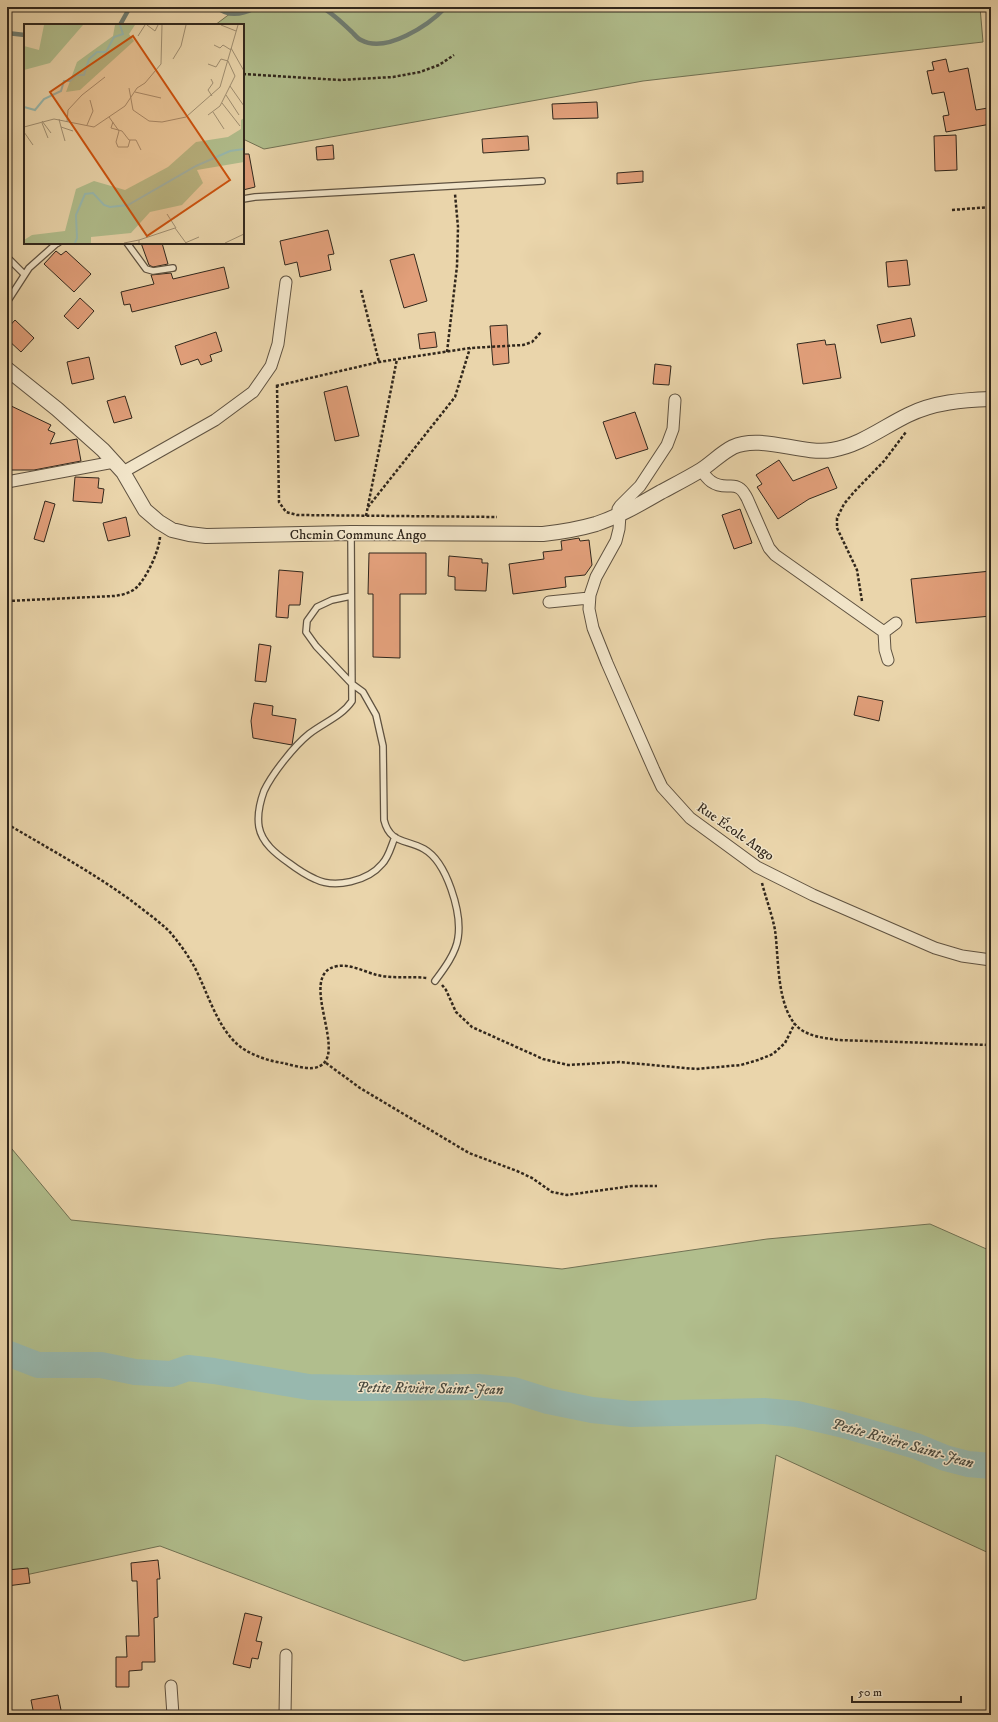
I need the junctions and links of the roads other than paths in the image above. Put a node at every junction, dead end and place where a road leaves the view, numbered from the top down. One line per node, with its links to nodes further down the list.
1 (542, 181): 2 (lane)
2 (244, 199)
3 (57, 244): 7 (lane)
4 (127, 244): 6 (lane)
5 (7, 257): 7 (lane)
6 (172, 268)
7 (24, 274): 9 (lane)
8 (286, 282): 15 (street)
9 (7, 302)
10 (7, 369): 13 (street, Chemin Commune Ango)
11 (991, 398): 14 (street, Chemin Commune Ango)
12 (675, 400): 17 (street)
13 (114, 462): 15 (street, Chemin Commune Ango); 16 (street)
14 (701, 470): 17 (street, Chemin Commune Ango); 23 (street)
15 (123, 472): 18 (street, Chemin Commune Ango)
16 (7, 482)
17 (620, 515): 18 (street, Chemin Commune Ango); 20 (street, Rue École Ango)
18 (351, 533): 19 (lane)
19 (351, 596): 25 (lane); 25 (lane)
20 (589, 598): 21 (street); 27 (street, Rue École Ango)
21 (549, 602)
22 (896, 623): 23 (street)
23 (884, 632): 24 (street)
24 (888, 660)
25 (352, 684): 26 (lane); 26 (lane)
26 (395, 837): 28 (lane)
27 (991, 960)
28 (435, 981)
29 (286, 1655): 32 (street)
30 (171, 1686): 31 (street)
31 (173, 1715)
32 (285, 1715)

